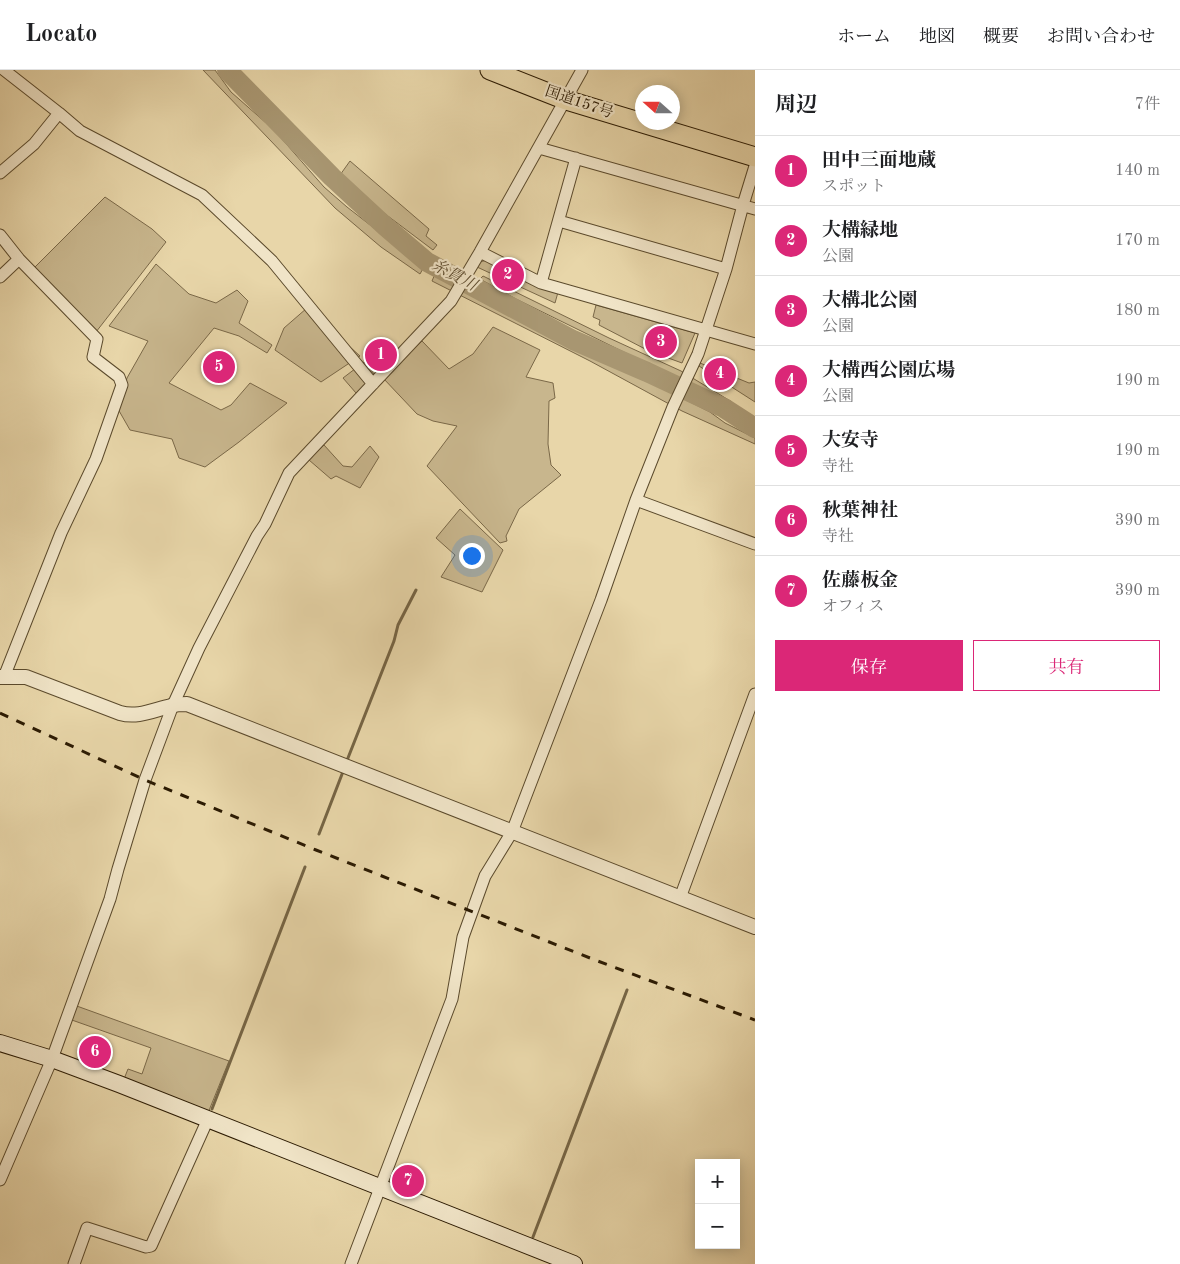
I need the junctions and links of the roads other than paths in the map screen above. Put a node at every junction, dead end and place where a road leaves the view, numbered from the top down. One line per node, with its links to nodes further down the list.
1 (4, 70): 5 (street)
2 (490, 70): 4 (highway, 国道157号)
3 (582, 70): 4 (street)
4 (566, 100): 6 (street); 7 (highway, 国道157号)
5 (60, 113): 10 (street); 22 (street)
6 (539, 148): 8 (street); 15 (street)
7 (755, 157)
8 (576, 158): 11 (street); 13 (street)
9 (755, 166): 11 (street)
10 (0, 173)
11 (743, 205): 12 (street); 17 (street)
12 (755, 209)
13 (558, 221): 17 (street); 19 (street)
14 (0, 235): 16 (street)
15 (480, 252): 19 (street); 22 (street)
16 (19, 259): 18 (street); 25 (street)
17 (726, 269): 20 (street)
18 (0, 276)
19 (541, 283): 20 (street)
20 (706, 331): 21 (street); 23 (street)
21 (755, 344)
22 (373, 384): 27 (street)
23 (636, 500): 24 (street); 28 (street)
24 (755, 544)
25 (2, 677): 27 (street)
26 (755, 694): 29 (street)
27 (173, 705): 28 (street); 32 (street)
28 (512, 832): 29 (street); 35 (street)
29 (680, 898): 30 (street)
30 (755, 926)
31 (0, 1043): 32 (main road)
32 (52, 1059): 33 (main road); 34 (street)
33 (208, 1119): 35 (main road); 36 (street)
34 (0, 1180)
35 (379, 1188): 37 (street); 38 (main road)
36 (74, 1264)
37 (351, 1264)
38 (574, 1264)

